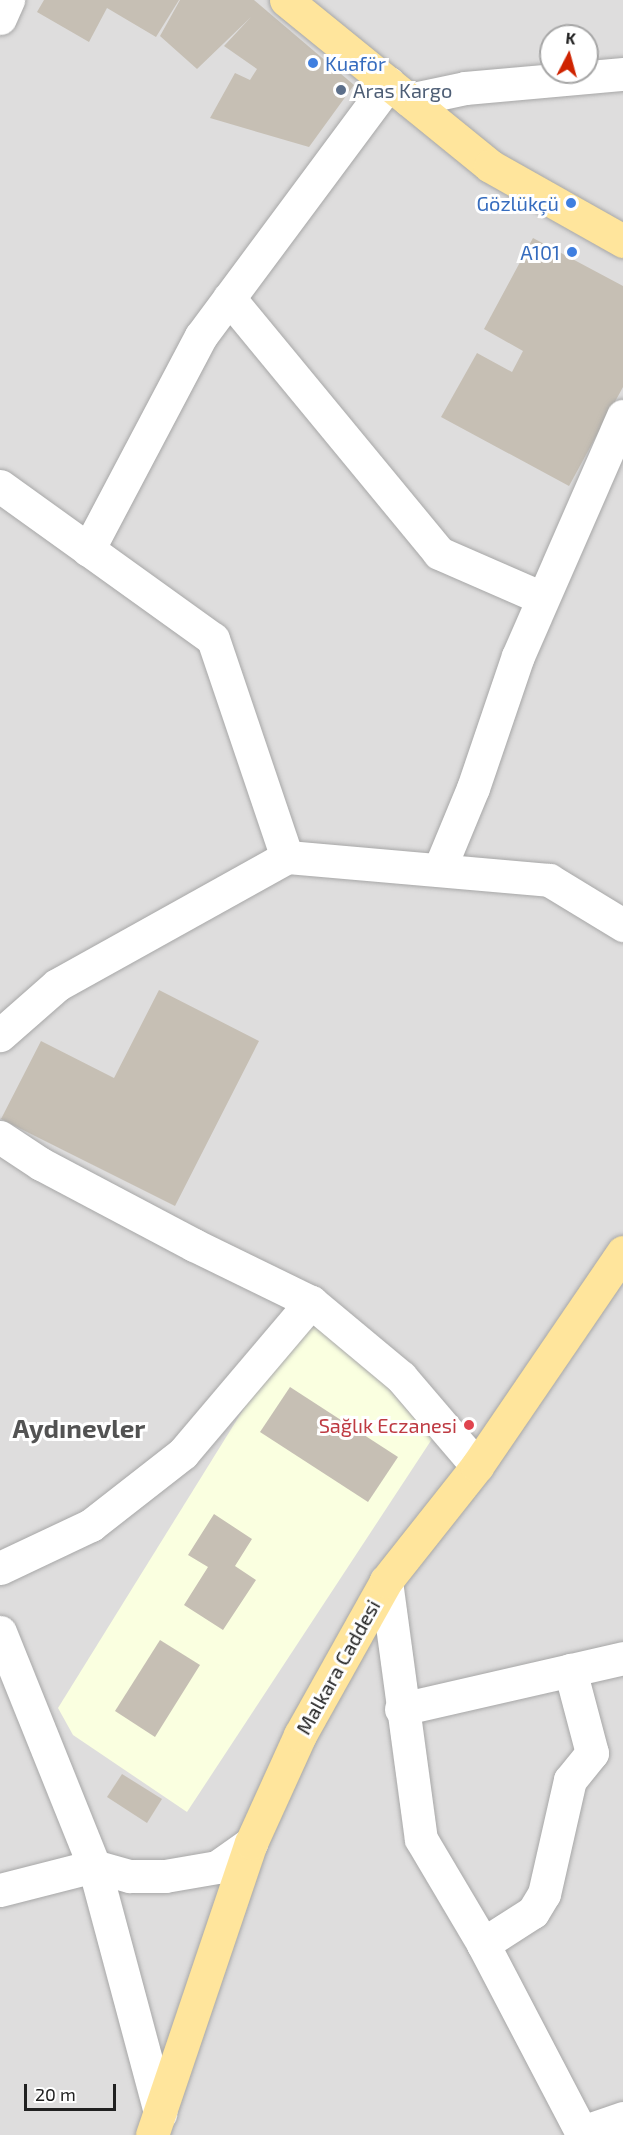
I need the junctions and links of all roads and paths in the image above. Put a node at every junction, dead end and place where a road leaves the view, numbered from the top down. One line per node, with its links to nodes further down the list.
1 (8, 0): 3 (street)
2 (286, 0): 5 (main road)
3 (0, 18)
4 (623, 74): 5 (street)
5 (399, 92): 6 (main road); 7 (street)
6 (623, 241)
7 (229, 298): 10 (street); 11 (street)
8 (623, 416): 11 (street)
9 (0, 486): 10 (street)
10 (88, 550): 12 (street)
11 (542, 598): 13 (street)
12 (287, 856): 13 (street); 15 (street)
13 (439, 870): 14 (street)
14 (620, 913)
15 (0, 1035)
16 (0, 1137): 18 (street)
17 (623, 1252): 19 (main road, Malkara Caddesi)
18 (311, 1302): 19 (street); 20 (street)
19 (477, 1466): 21 (main road, Malkara Caddesi)
20 (0, 1568)
21 (386, 1581): 25 (street); 26 (main road, Malkara Caddesi)
22 (0, 1632): 27 (street)
23 (623, 1658): 24 (street)
24 (570, 1670): 25 (street); 29 (street)
25 (401, 1709): 29 (street)
26 (251, 1843): 27 (street); 31 (main road, Malkara Caddesi)
27 (94, 1866): 28 (street); 31 (street)
28 (0, 1890)
29 (483, 1944): 32 (street)
30 (623, 2118): 32 (street)
31 (155, 2128)
32 (583, 2134)

